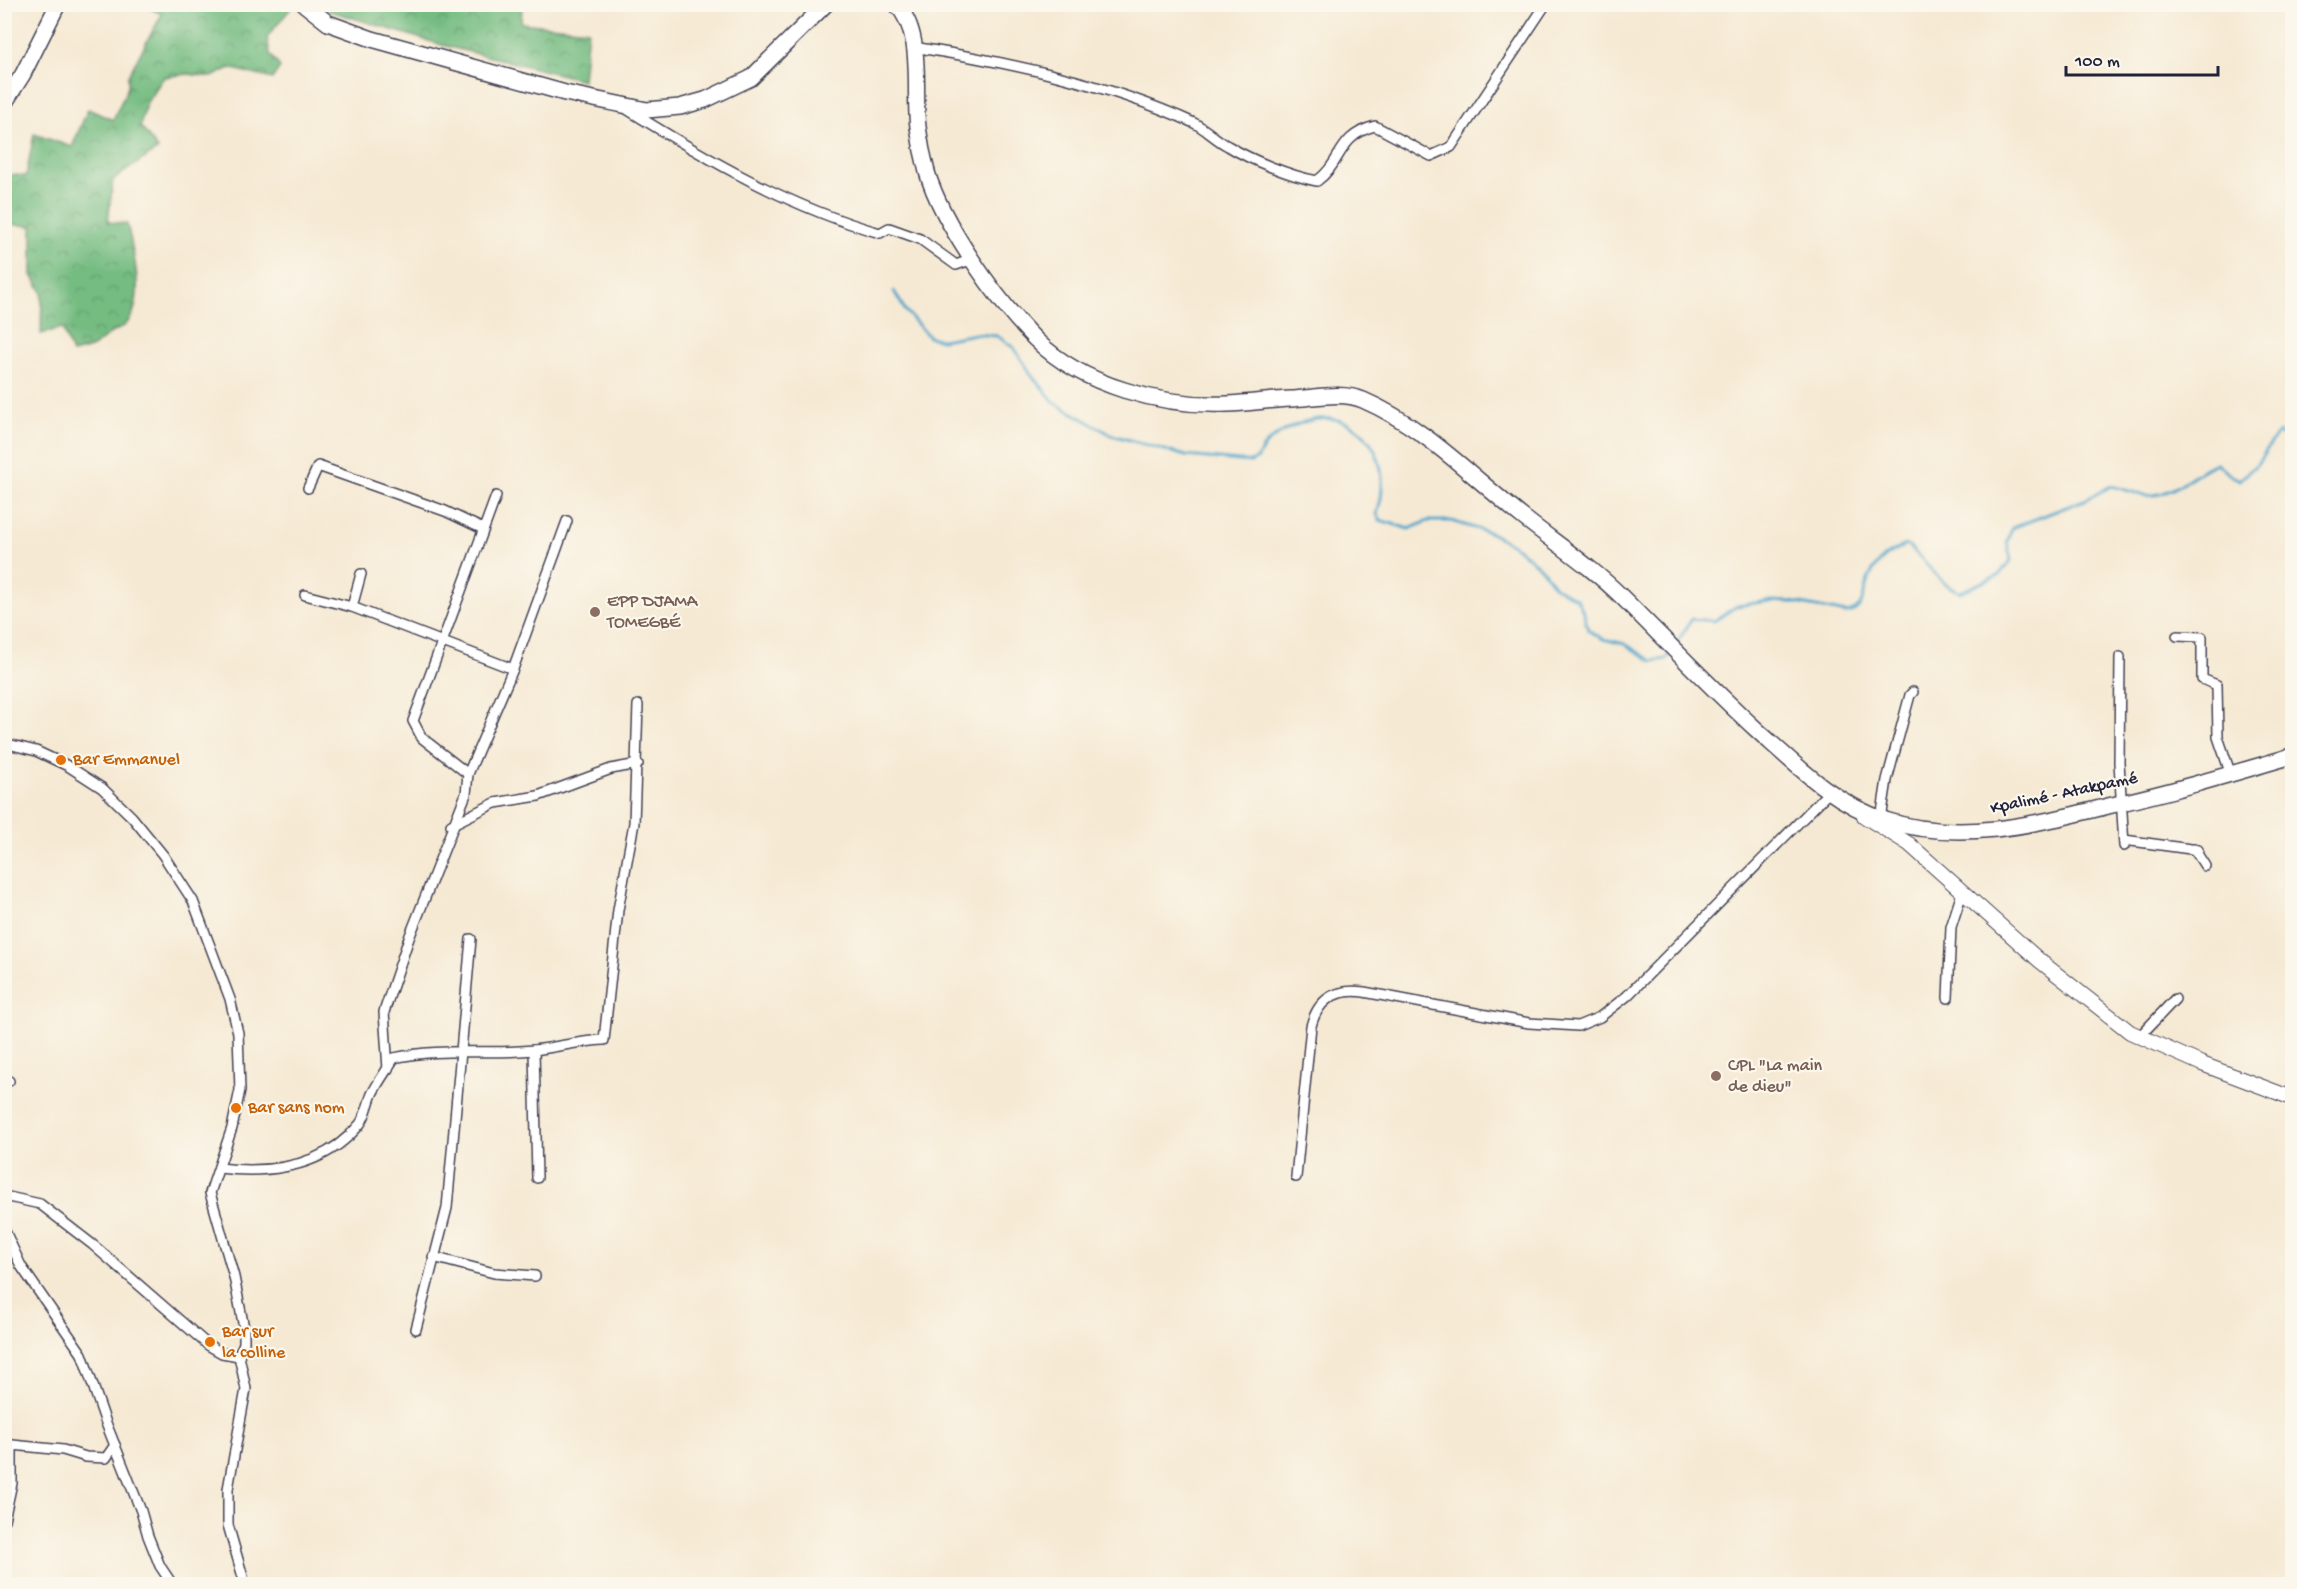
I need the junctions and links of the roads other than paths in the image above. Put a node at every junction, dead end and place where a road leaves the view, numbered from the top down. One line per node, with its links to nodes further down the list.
1 (58, 4): 7 (main road)
2 (304, 4): 8 (main road)
3 (826, 4): 8 (main road)
4 (896, 4): 6 (main road, Kpalimé - Atakpamé)
5 (1546, 4): 6 (street)
6 (913, 47): 9 (main road, Kpalimé - Atakpamé)
7 (4, 104)
8 (624, 107): 9 (street)
9 (973, 259): 28 (main road, Kpalimé - Atakpamé)
10 (308, 488): 13 (street)
11 (496, 496): 13 (street)
12 (567, 520): 20 (street)
13 (483, 529): 18 (street)
14 (362, 574): 16 (street)
15 (305, 595): 16 (street)
16 (352, 607): 18 (street)
17 (2177, 636): 27 (street)
18 (441, 641): 20 (street); 26 (street)
19 (2120, 657): 30 (street)
20 (513, 669): 26 (street)
21 (1914, 692): 31 (street)
22 (638, 705): 25 (street)
23 (4, 743): 43 (street)
24 (2292, 756): 27 (main road, Kpalimé - Atakpamé)
25 (638, 764): 32 (street); 39 (street)
26 (468, 774): 32 (street)
27 (2231, 775): 30 (main road, Kpalimé - Atakpamé)
28 (1829, 792): 29 (main road, Kpalimé - Atakpamé); 44 (street)
29 (1844, 800): 31 (main road, Kpalimé - Atakpamé); 34 (street)
30 (2121, 803): 31 (main road, Kpalimé - Atakpamé); 33 (street)
31 (1881, 819)
32 (452, 825): 41 (street)
33 (2205, 866)
34 (1962, 893): 36 (street); 38 (street)
35 (471, 939): 40 (street)
36 (1948, 998)
37 (2175, 999): 38 (street)
38 (2139, 1037): 42 (street)
39 (534, 1050): 40 (street); 45 (street)
40 (459, 1053): 41 (street); 48 (street)
41 (388, 1069): 43 (street)
42 (2292, 1098)
43 (219, 1168): 51 (street)
44 (1296, 1177)
45 (537, 1178)
46 (4, 1196): 51 (street)
47 (4, 1229): 53 (street)
48 (433, 1257): 49 (street); 50 (street)
49 (535, 1276)
50 (416, 1329)
51 (239, 1356): 56 (street)
52 (8, 1444): 53 (street); 54 (street)
53 (115, 1445): 55 (street)
54 (4, 1520)
55 (172, 1584)
56 (246, 1584)

